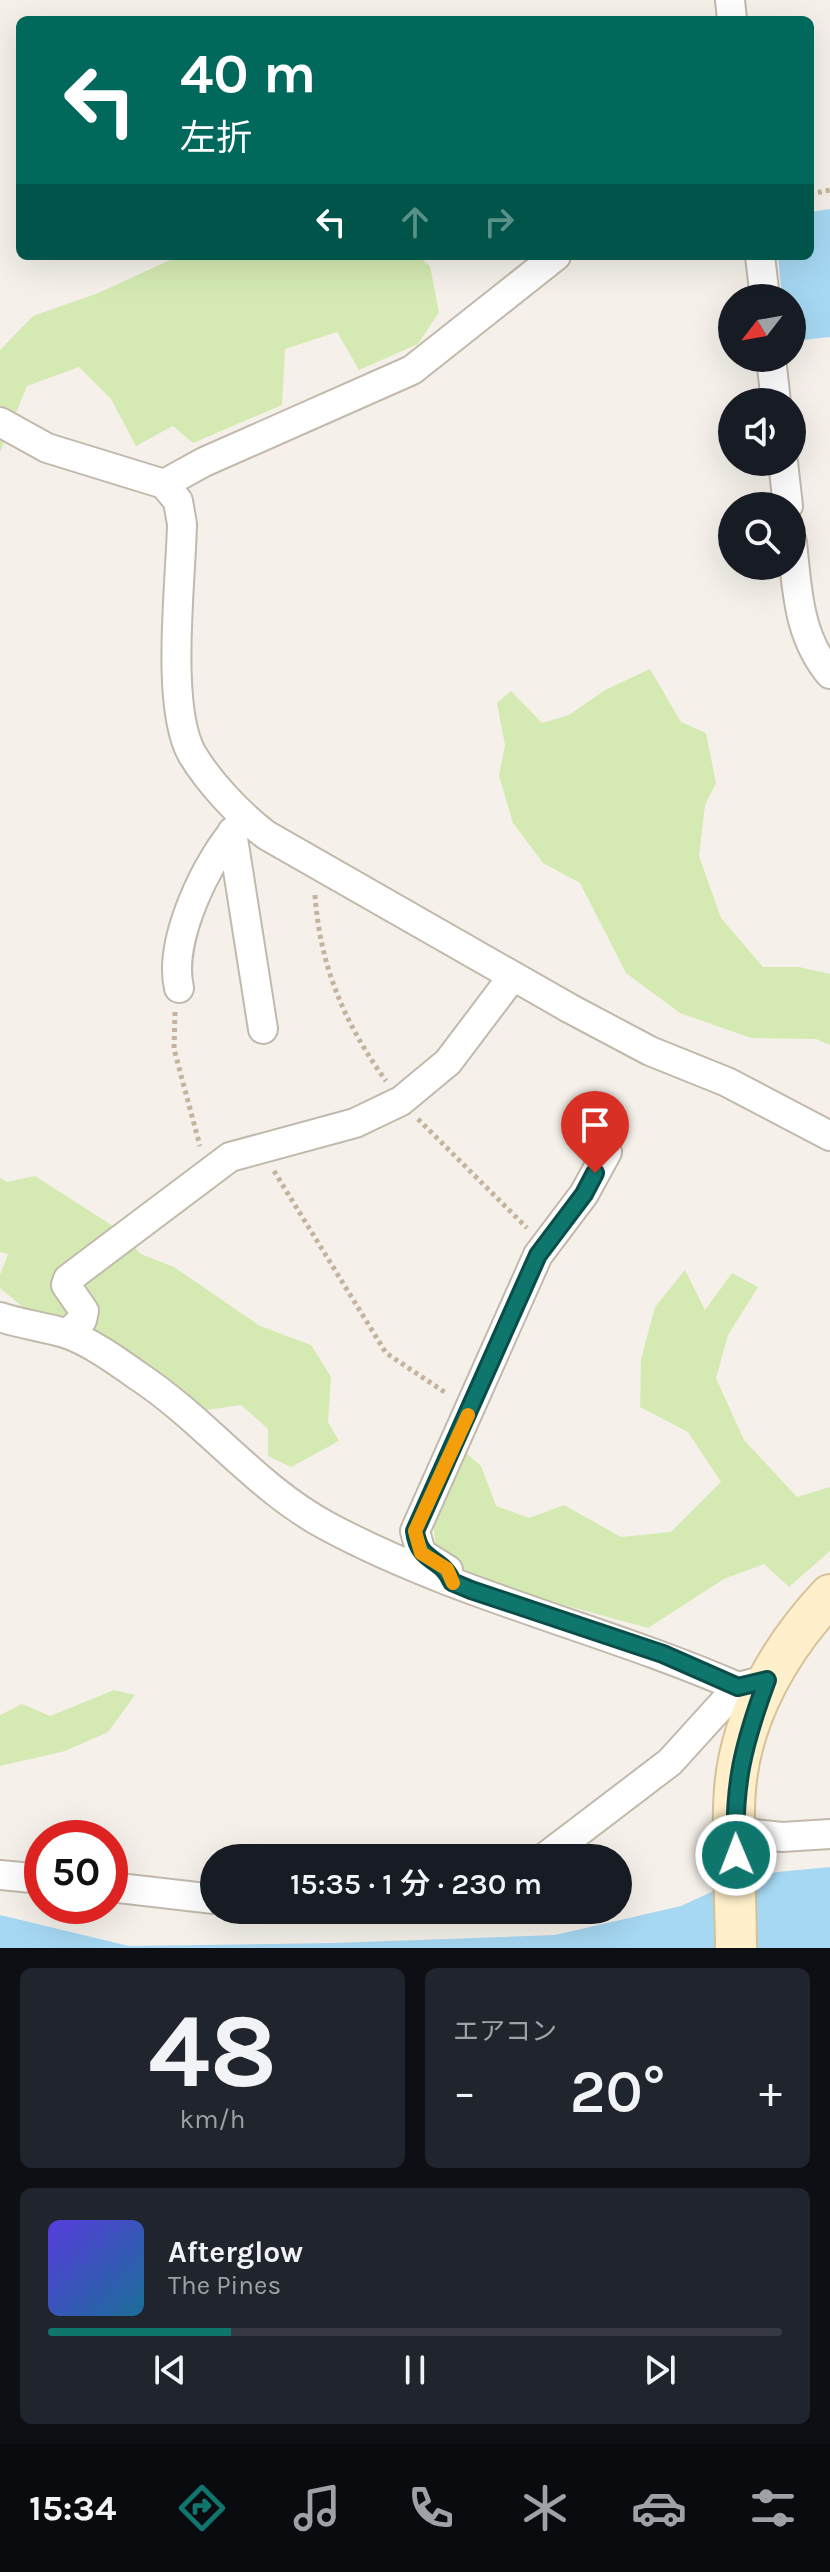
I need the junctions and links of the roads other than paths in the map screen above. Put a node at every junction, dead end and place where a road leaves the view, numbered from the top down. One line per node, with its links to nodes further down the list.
1 (551, 260): 5 (street)
2 (760, 260): 3 (street)
3 (763, 284)
4 (0, 422): 5 (street)
5 (164, 484): 8 (street)
6 (796, 580): 7 (street)
7 (830, 674)
8 (238, 825): 9 (street); 10 (street); 11 (street)
9 (513, 976): 12 (street); 15 (street)
10 (179, 988)
11 (263, 1029)
12 (830, 1136)
13 (607, 1152): 16 (street)
14 (0, 1317): 15 (street)
15 (67, 1334): 16 (street)
16 (452, 1582): 18 (street)
17 (830, 1595): 18 (main road)
18 (753, 1683): 22 (main road); 23 (street)
19 (830, 1817): 21 (street)
20 (830, 1834): 21 (street)
21 (782, 1837): 22 (street)
22 (735, 1843): 28 (main road)
23 (562, 1844)
24 (0, 1875): 25 (street)
25 (24, 1877)
26 (128, 1889): 27 (street)
27 (200, 1897)
28 (736, 1948)

